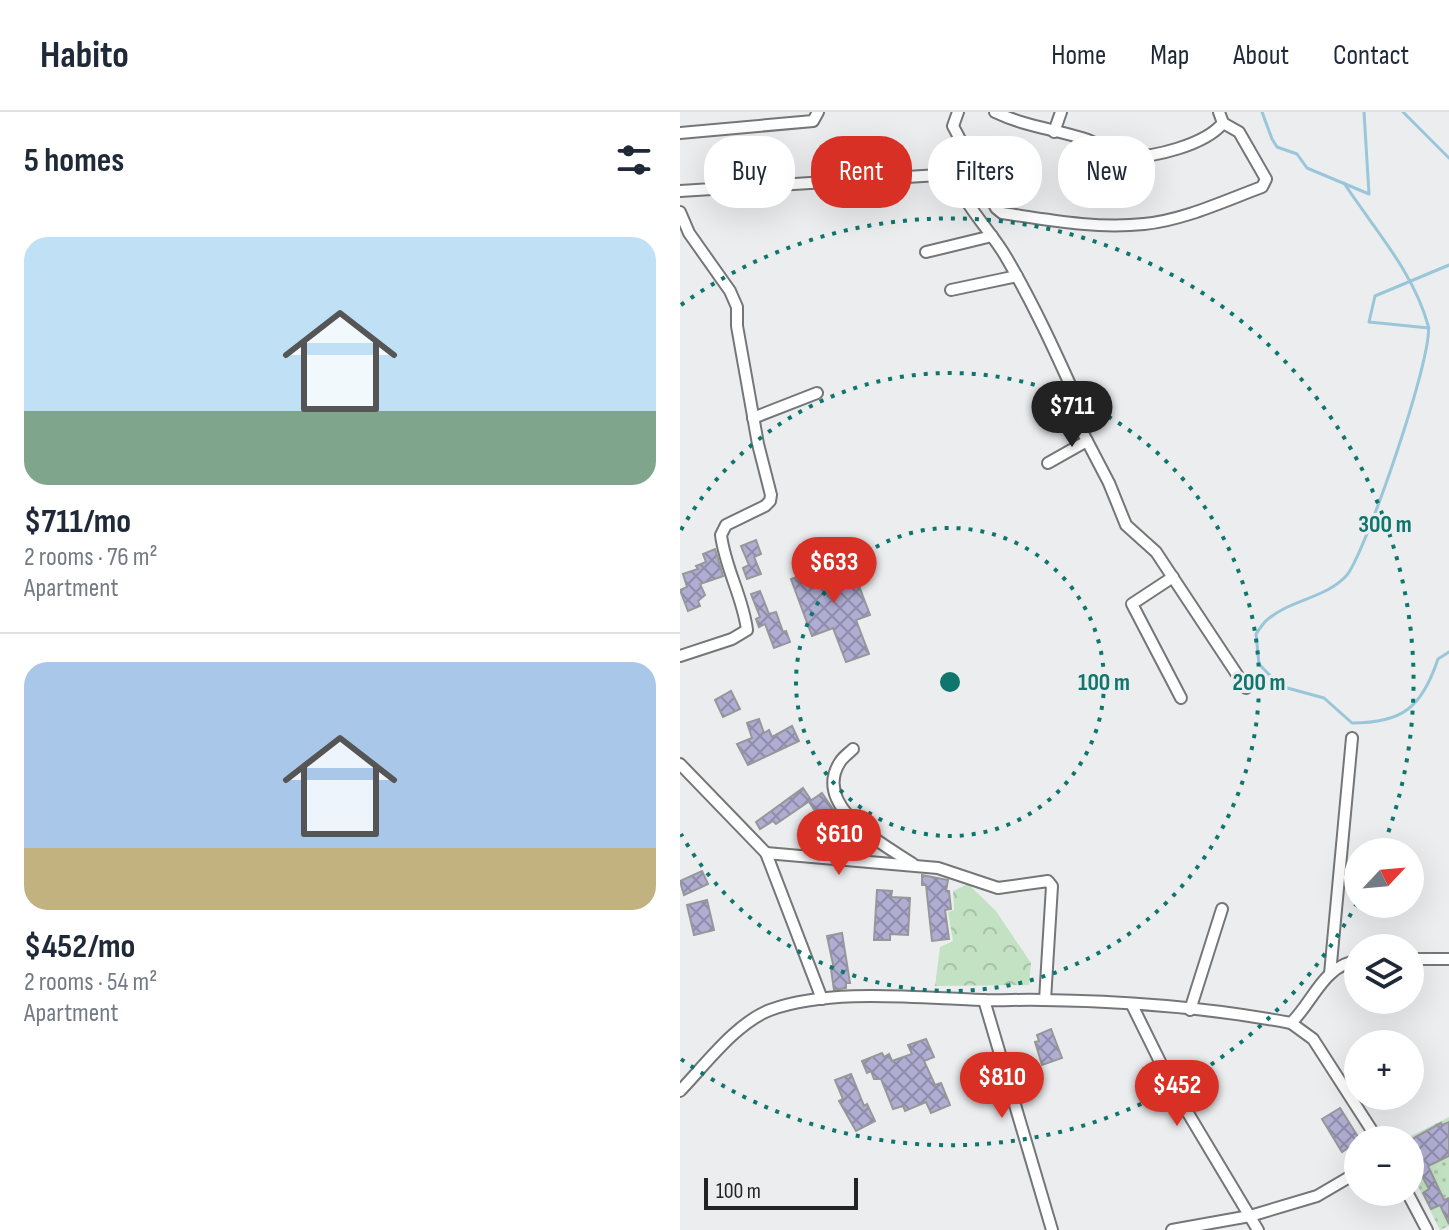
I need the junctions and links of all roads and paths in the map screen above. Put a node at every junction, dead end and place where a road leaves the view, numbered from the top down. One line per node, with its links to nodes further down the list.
1 (818, 112): 7 (street)
2 (958, 112): 5 (street)
3 (995, 112): 6 (street)
4 (1061, 112): 6 (street)
5 (1221, 118): 6 (street)
6 (1054, 132)
7 (680, 133)
8 (680, 191): 10 (street)
9 (680, 212): 15 (street)
10 (992, 236): 11 (street); 12 (street)
11 (926, 252)
12 (1017, 276): 13 (street); 16 (street)
13 (951, 290)
14 (817, 393): 15 (street)
15 (753, 418): 19 (street)
16 (1087, 441): 17 (street); 18 (street)
17 (1048, 463)
18 (1173, 577): 20 (street); 21 (street)
19 (680, 656)
20 (1246, 688)
21 (1181, 698)
22 (1352, 738): 31 (street)
23 (853, 749): 26 (street)
24 (680, 764): 25 (street)
25 (766, 853): 26 (street); 32 (street)
26 (915, 865): 34 (street)
27 (1222, 909): 36 (street)
28 (1424, 959): 29 (street)
29 (1449, 959)
30 (1344, 966): 31 (street)
31 (1330, 974): 37 (street)
32 (822, 999): 33 (street); 38 (street)
33 (984, 1000): 34 (street); 43 (street)
34 (1045, 1000): 35 (street)
35 (1132, 1005): 36 (street); 42 (street)
36 (1190, 1010): 37 (street)
37 (1291, 1023): 39 (street)
38 (680, 1091)
39 (1369, 1126)
40 (1344, 1180): 42 (street)
41 (1414, 1206): 46 (street)
42 (1250, 1216): 44 (street); 45 (street)
43 (1052, 1230)
44 (1172, 1230)
45 (1258, 1230)
46 (1427, 1230)

